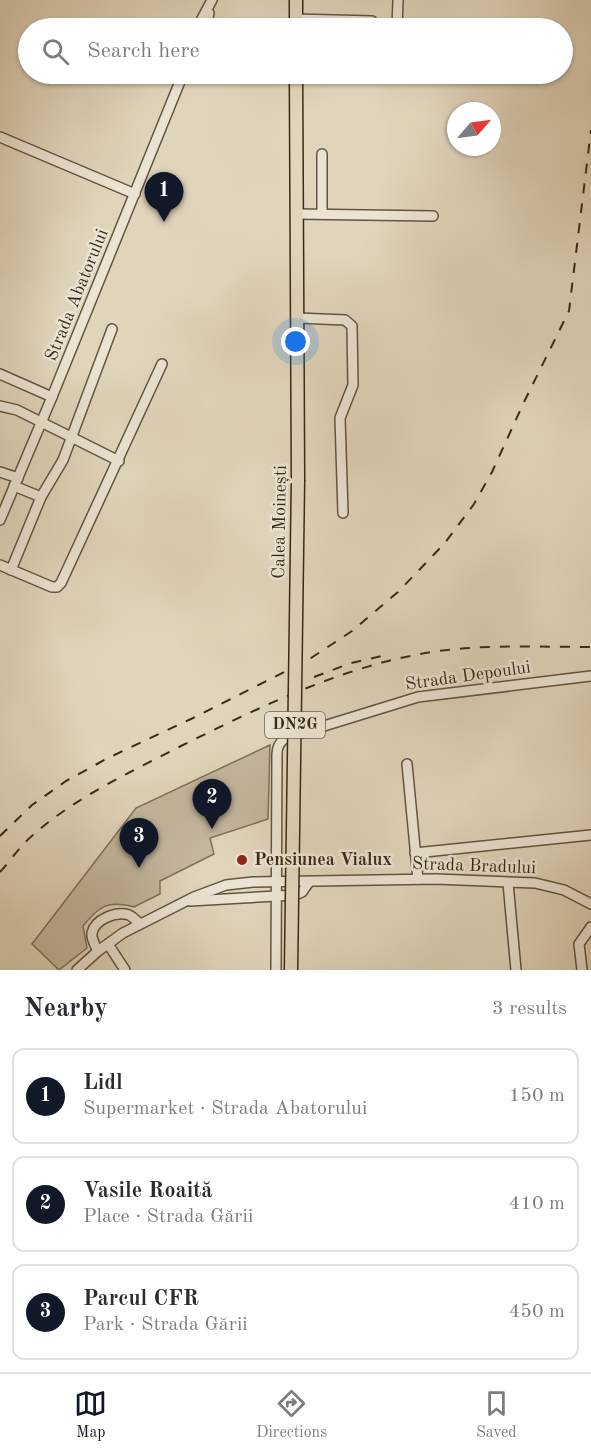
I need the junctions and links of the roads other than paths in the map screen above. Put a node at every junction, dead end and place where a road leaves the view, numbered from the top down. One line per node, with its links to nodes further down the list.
1 (296, 0): 6 (main road)
2 (398, 0): 7 (street)
3 (212, 1): 4 (street); 5 (street)
4 (203, 18)
5 (208, 18)
6 (296, 18)
7 (397, 18)
8 (181, 84): 12 (street, Strada Abatorului)
9 (296, 84): 13 (main road, Calea Moinești / DN2G)
10 (0, 137): 12 (street)
11 (322, 154): 14 (street)
12 (135, 195): 20 (street, Strada Abatorului)
13 (297, 214): 14 (street); 16 (main road, Calea Moinești / DN2G)
14 (322, 214): 15 (street)
15 (433, 216)
16 (298, 318): 28 (street); 50 (main road, Calea Moinești / DN2G, bridge)
17 (112, 329): 23 (street)
18 (162, 364): 24 (street)
19 (0, 374): 20 (street)
20 (52, 397): 22 (street, Strada Abatorului)
21 (0, 406): 22 (street)
22 (41, 423): 23 (street); 26 (street, Strada Abatorului)
23 (71, 439): 24 (street); 27 (street)
24 (119, 461): 31 (street)
25 (0, 472): 26 (street)
26 (16, 482): 27 (street); 29 (street, Strada Abatorului)
27 (41, 497): 31 (street)
28 (343, 513)
29 (0, 520)
30 (0, 565): 31 (street)
31 (11, 570)
32 (591, 676): 37 (street, Strada Depoului)
33 (407, 764): 35 (street)
34 (591, 835): 35 (street)
35 (416, 853): 36 (street)
36 (418, 879): 38 (street, Strada Bradului); 39 (street, Strada Bradului)
37 (278, 882): 38 (street, Strada Bradului); 40 (street, Strada Depoului); 41 (street, Strada Bradului)
38 (312, 882): 40 (street)
39 (508, 883): 42 (street, Strada Bradului); 51 (street)
40 (277, 896): 41 (street); 49 (street, Strada Depoului)
41 (185, 901): 43 (street, Strada Bradului)
42 (591, 904)
43 (140, 924): 45 (street, Strada Bradului); 46 (street)
44 (591, 927): 52 (street)
45 (108, 944): 46 (street, Strada Bradului); 48 (street)
46 (98, 951): 47 (street, Strada Bradului)
47 (77, 970)
48 (125, 970)
49 (276, 970)
50 (291, 970)
51 (516, 970)
52 (582, 970)

